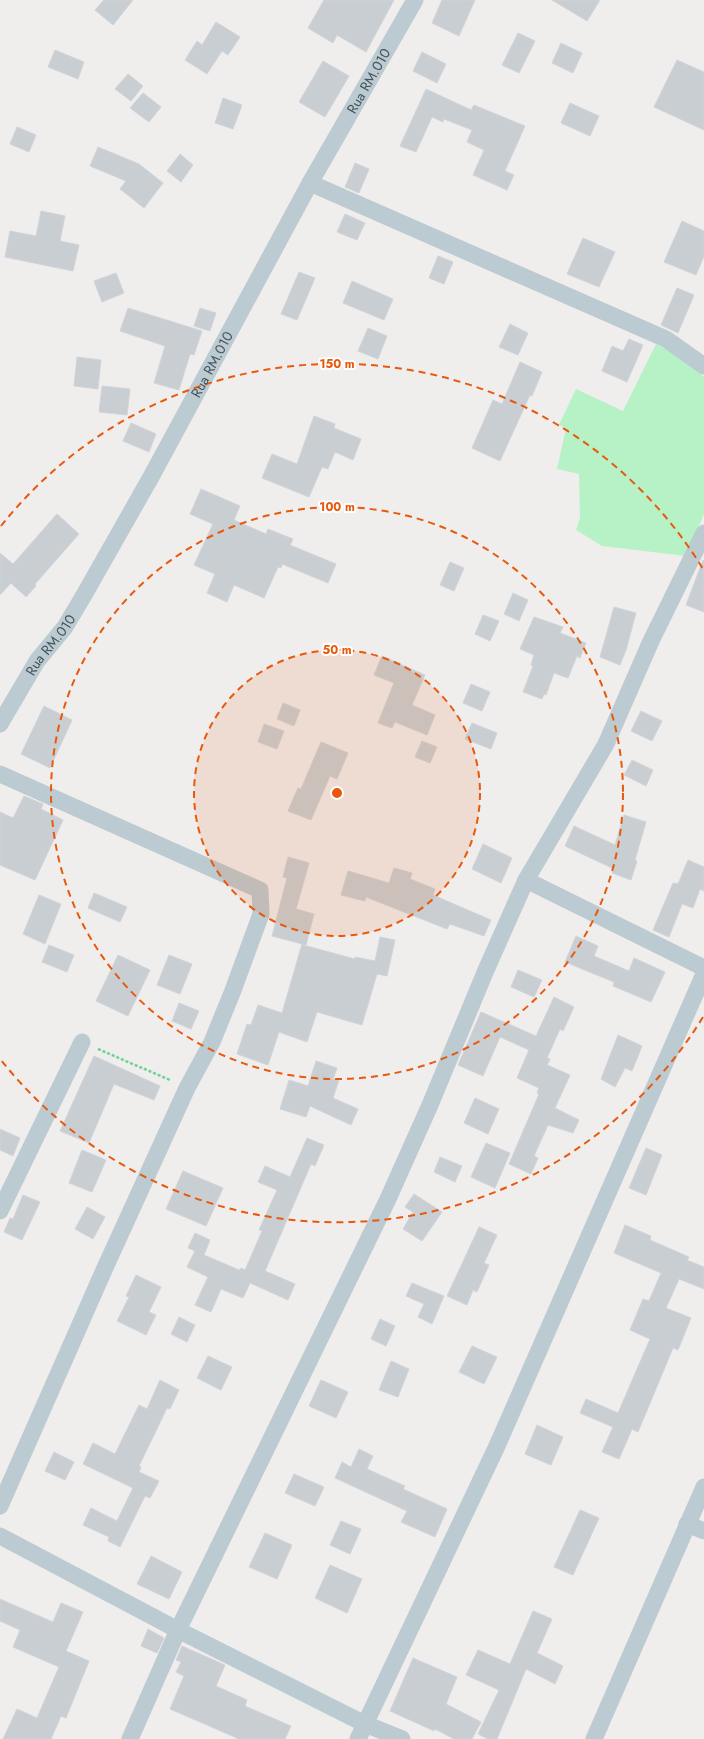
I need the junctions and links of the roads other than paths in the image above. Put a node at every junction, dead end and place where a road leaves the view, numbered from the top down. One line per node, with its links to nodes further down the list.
1 (416, 0): 2 (street, Rua RM.010)
2 (310, 183): 3 (street); 5 (street, Rua RM.010)
3 (704, 366)
4 (704, 533): 7 (street)
5 (0, 724)
6 (0, 774): 13 (street)
7 (526, 880): 8 (street); 17 (street)
8 (704, 968)
9 (704, 974): 18 (street)
10 (82, 1042): 11 (street)
11 (0, 1211)
12 (704, 1487): 14 (street)
13 (0, 1506)
14 (687, 1524): 15 (street); 21 (street)
15 (704, 1531)
16 (0, 1536): 17 (street)
17 (178, 1630): 18 (street); 19 (street)
18 (362, 1732): 20 (street)
19 (130, 1739)
20 (402, 1739)
21 (594, 1739)

